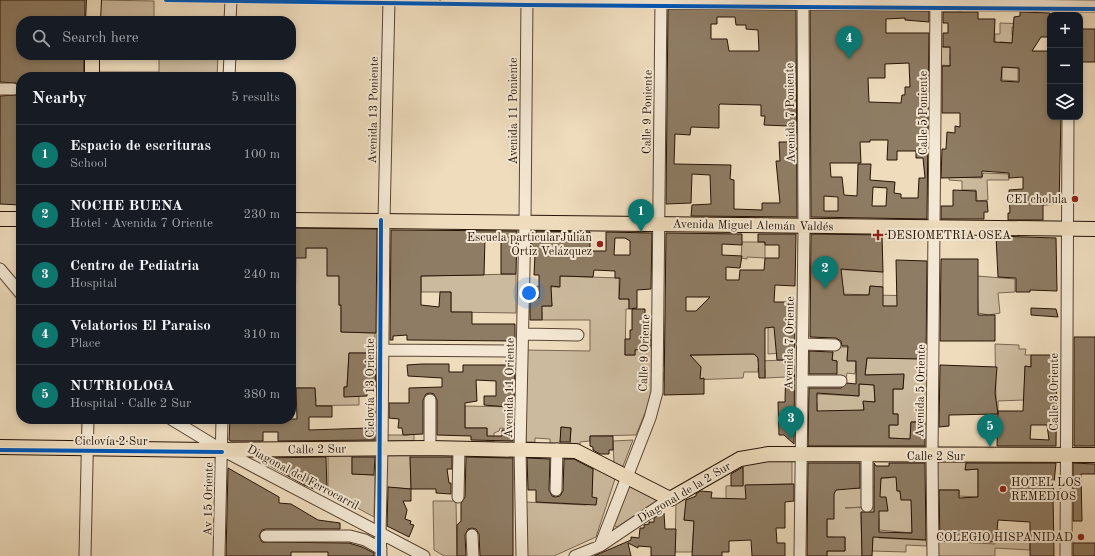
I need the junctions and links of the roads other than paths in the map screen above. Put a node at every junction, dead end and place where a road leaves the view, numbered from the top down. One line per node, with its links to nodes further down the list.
1 (94, 0): 11 (main road)
2 (231, 0): 12 (street)
3 (389, 0): 23 (street, Avenida 13 Poniente)
4 (446, 0): 5 (street)
5 (527, 1): 6 (street); 24 (street, Avenida 11 Poniente)
6 (661, 1): 7 (street); 25 (street, Calle 9 Poniente)
7 (803, 1): 8 (street); 26 (street, Avenida 7 Poniente)
8 (936, 2): 10 (street); 27 (street, Calle 5 Poniente)
9 (1095, 6): 10 (street)
10 (1071, 7)
11 (93, 16)
12 (230, 16)
13 (92, 60): 15 (main road)
14 (230, 60): 16 (street)
15 (92, 72)
16 (229, 72)
17 (0, 89): 18 (street)
18 (13, 89)
19 (1068, 120): 28 (street, Calle 3 Oriente)
20 (0, 219): 21 (main road)
21 (16, 219)
22 (296, 220): 23 (main road, Avenida Miguel Alemán Valdés)
23 (384, 220): 24 (main road, Avenida Miguel Alemán Valdés); 36 (street, Avenida 13 Poniente)
24 (525, 221): 25 (main road, Avenida Miguel Alemán Valdés); 32 (street, Avenida 11 Oriente)
25 (659, 224): 26 (main road, Avenida Miguel Alemán Valdés); 57 (street, Calle 9 Oriente)
26 (804, 227): 27 (main road, Avenida Miguel Alemán Valdés); 34 (street, Avenida 7 Oriente)
27 (935, 227): 28 (main road, Avenida Miguel Alemán Valdés); 55 (street, Avenida 5 Oriente)
28 (1069, 229): 29 (main road, Avenida Miguel Alemán Valdés); 56 (street, Calle 3 Oriente)
29 (1095, 229)
30 (0, 269): 31 (street)
31 (16, 288)
32 (523, 334): 33 (street); 48 (street, Avenida 11 Oriente)
33 (578, 336)
34 (802, 344): 35 (street); 38 (street, Avenida 7 Oriente)
35 (835, 345)
36 (382, 350): 37 (street); 46 (street, Avenida 13 Poniente)
37 (508, 351)
38 (802, 381): 39 (street); 52 (street, Avenida 7 Oriente)
39 (841, 381)
40 (430, 400): 47 (street)
41 (88, 424): 45 (street)
42 (180, 424): 51 (street, Diagonal del Ferrocarril)
43 (222, 424): 51 (street, Av 15 Oriente)
44 (0, 447): 45 (main road, Calle 2 Sur)
45 (87, 448): 51 (main road, Calle 2 Sur); 68 (street)
46 (382, 448): 47 (main road, Calle 2 Sur); 51 (main road, Calle 2 Sur); 62 (street, Avenida 13 Poniente)
47 (430, 448): 49 (main road, Calle 2 Sur)
48 (520, 448): 49 (main road, Calle 2 Sur); 50 (main road, Calle 2 Sur); 72 (street, Avenida 11 Oriente)
49 (459, 449): 59 (street)
50 (557, 449): 57 (main road, Calle 2 Sur); 58 (street)
51 (222, 450): 62 (street, Diagonal del Ferrocarril); 69 (street, Av 15 Oriente)
52 (800, 455): 54 (main road, Calle 2 Sur); 60 (main road, Diagonal de la 2 Sur); 74 (street, Avenida 7 Oriente)
53 (1095, 455): 56 (main road, Calle 2 Sur)
54 (867, 456): 55 (main road, Calle 2 Sur); 61 (street)
55 (932, 456): 56 (main road, Calle 2 Sur); 75 (street, Avenida 5 Oriente)
56 (1066, 456): 76 (street, Calle 3 Oriente)
57 (626, 476): 60 (main road, Calle 2 Sur); 65 (street, Calle 9 Oriente)
58 (556, 490)
59 (458, 497)
60 (670, 499): 65 (street, Diagonal de la 2 Sur)
61 (867, 506)
62 (380, 533): 66 (street, Avenida 13 Poniente); 70 (street, Diagonal del Ferrocarril)
63 (472, 535): 71 (street)
64 (266, 536): 66 (street)
65 (600, 546): 67 (street, Diagonal de la 2 Sur)
66 (381, 553)
67 (588, 553): 73 (street, Diagonal de la 2 Sur)
68 (85, 556)
69 (220, 556)
70 (424, 556)
71 (473, 556)
72 (522, 556)
73 (575, 556)
74 (800, 556)
75 (933, 556)
76 (1066, 556)

